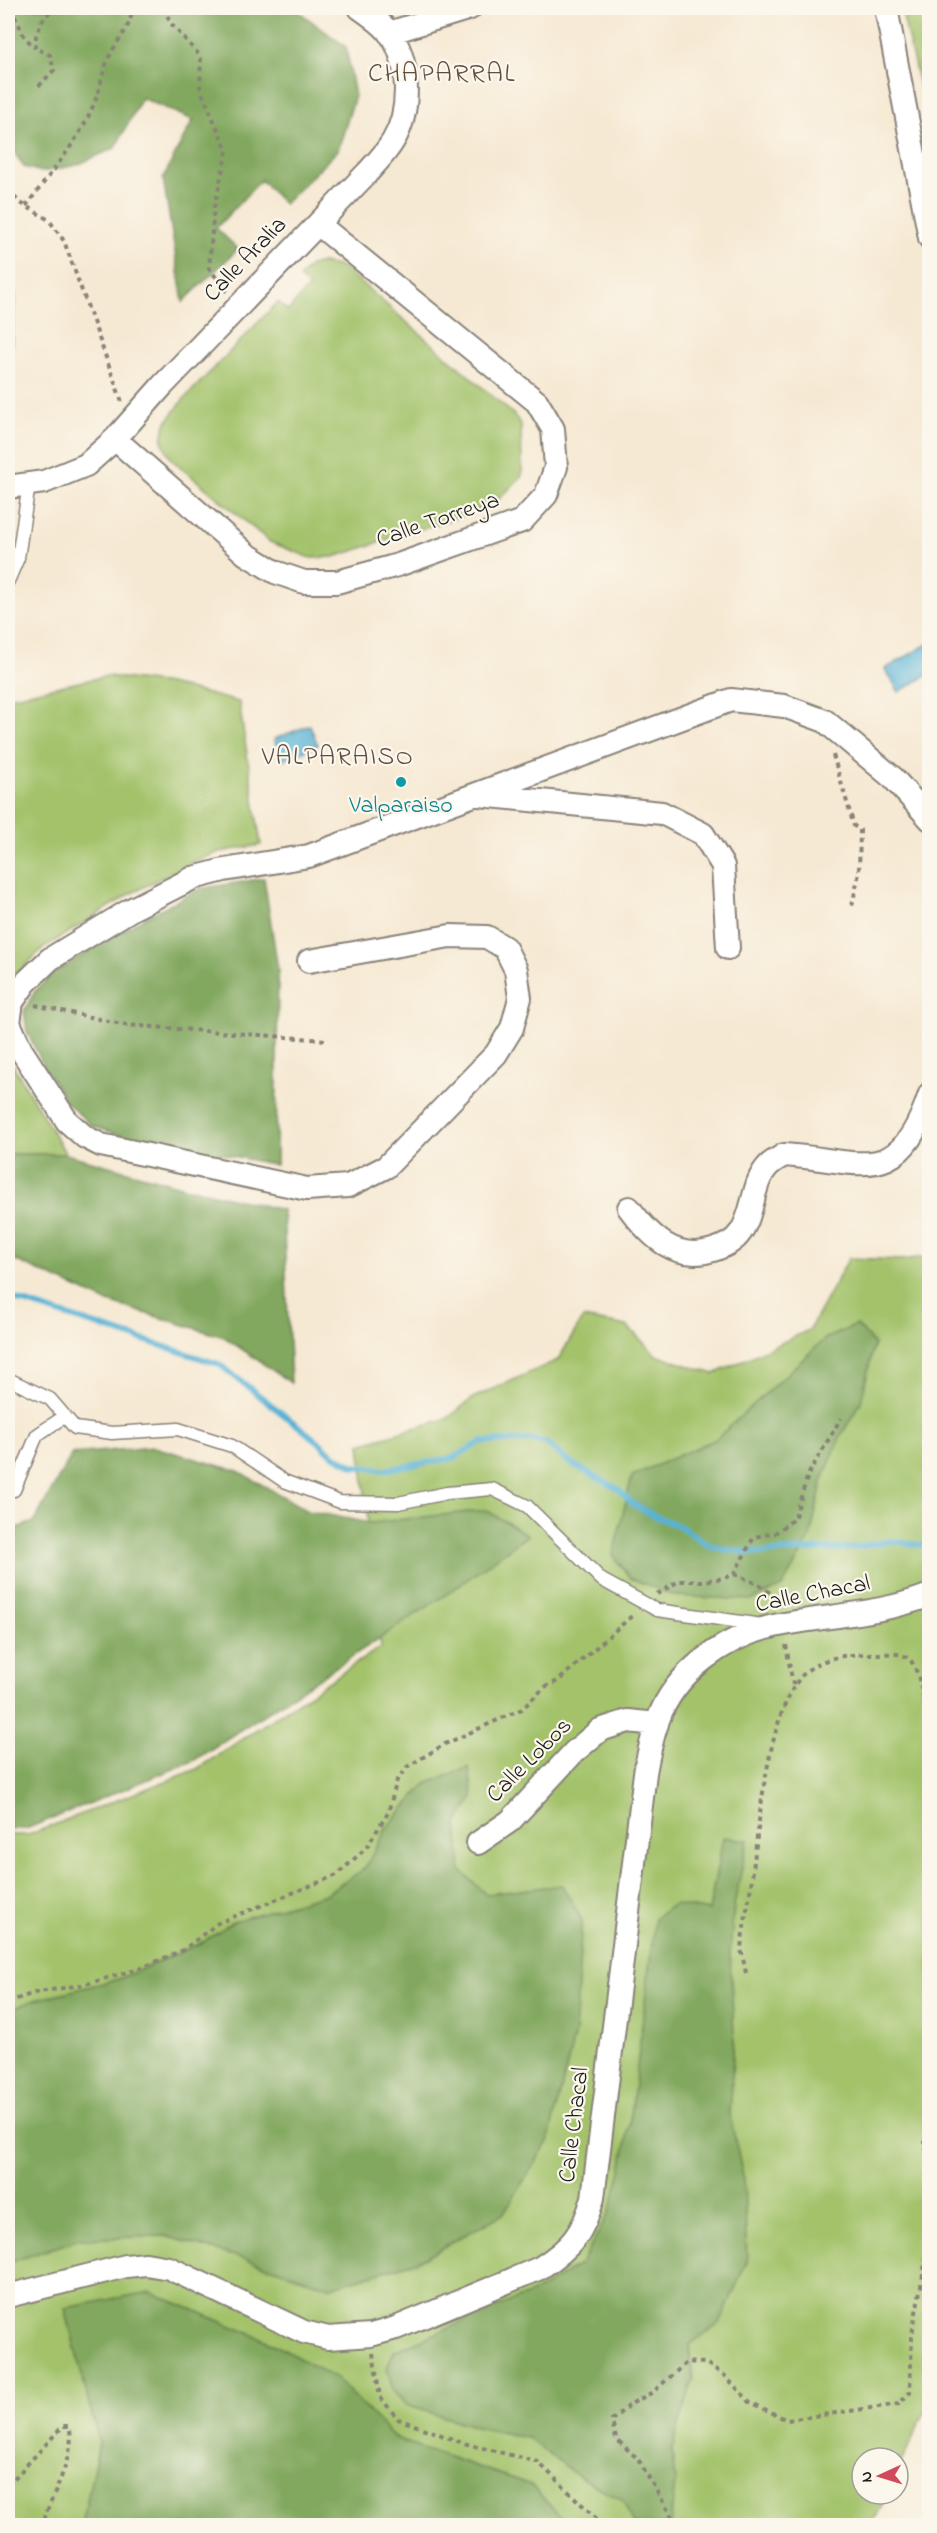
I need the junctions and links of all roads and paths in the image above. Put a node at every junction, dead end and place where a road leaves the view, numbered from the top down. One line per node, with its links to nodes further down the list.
1 (11, 8): 9 (path)
2 (55, 8): 9 (path)
3 (132, 8): 12 (path)
4 (163, 8): 15 (path)
5 (360, 8): 8 (street, Calle Aralia)
6 (470, 8): 8 (street)
7 (886, 8): 14 (street)
8 (389, 33): 13 (street, Calle Aralia)
9 (35, 48): 10 (path)
10 (39, 86)
11 (8, 190): 12 (path)
12 (26, 206): 16 (path)
13 (318, 224): 15 (street, Calle Aralia); 16 (street, Calle Torreya)
14 (930, 238)
15 (238, 307): 16 (street, Calle Aralia)
16 (122, 431): 17 (street, Calle Aralia)
17 (18, 485): 18 (lane)
18 (8, 581)
19 (837, 731): 20 (street); 21 (street); 22 (path)
20 (474, 795): 23 (street); 25 (street)
21 (930, 819)
22 (852, 906)
23 (728, 948)
24 (309, 961): 25 (street)
25 (12, 1002): 26 (path)
26 (326, 1040)
27 (930, 1094): 28 (street)
28 (629, 1208)
29 (8, 1379): 30 (lane)
30 (65, 1416): 32 (lane); 35 (lane)
31 (841, 1418): 33 (path)
32 (14, 1490)
33 (734, 1574): 35 (path); 36 (path)
34 (930, 1595): 36 (street, Calle Chacal)
35 (644, 1603): 36 (lane); 43 (path)
36 (776, 1618): 39 (street, Calle Chacal)
37 (786, 1645): 38 (path)
38 (793, 1686): 40 (path); 42 (path)
39 (657, 1724): 41 (street, Calle Lobos); 48 (street, Calle Chacal)
40 (930, 1740)
41 (478, 1843)
42 (746, 1973)
43 (8, 2002)
44 (930, 2112): 45 (path)
45 (930, 2180)
46 (930, 2237): 52 (path)
47 (8, 2296): 48 (street, Calle Chacal)
48 (371, 2335): 51 (path)
49 (8, 2485): 50 (path)
50 (40, 2526)
51 (604, 2526)
52 (677, 2526)

